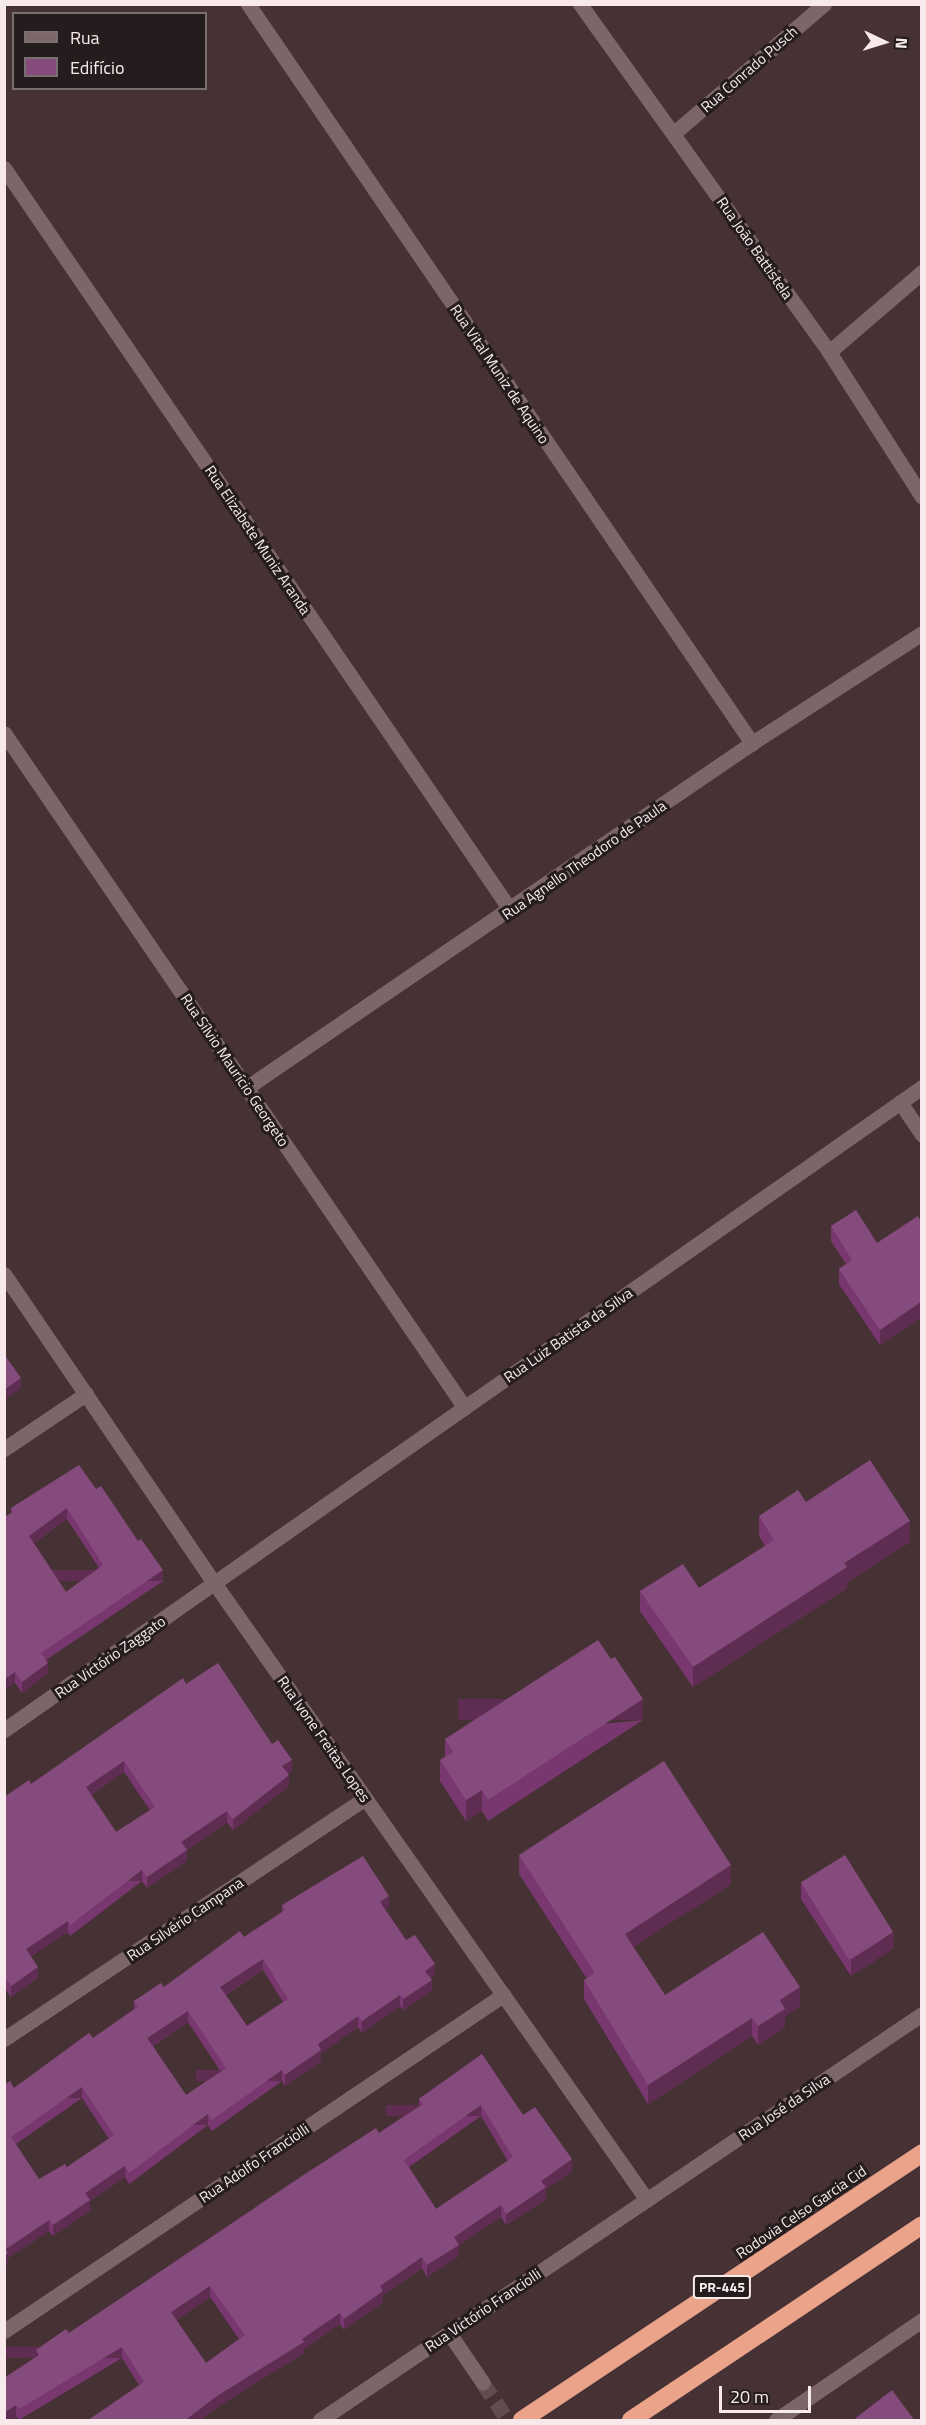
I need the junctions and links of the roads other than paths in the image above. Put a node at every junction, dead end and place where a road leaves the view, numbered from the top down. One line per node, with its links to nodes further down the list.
1 (248, 4): 11 (street, Rua Vital Muniz de Aquino)
2 (580, 4): 4 (street, Rua João Battistela)
3 (824, 4): 4 (street, Rua Conrado Pusch)
4 (674, 133): 7 (street, Rua João Battistela)
5 (4, 168): 12 (street, Rua Elizabete Muniz Aranda)
6 (921, 272): 7 (street)
7 (829, 352): 8 (street, Rua João Battistela)
8 (921, 497)
9 (921, 633): 11 (street, Rua Agnello Theodoro de Paula)
10 (4, 732): 14 (street, Rua Sílvio Maurício Georgeto)
11 (752, 743): 12 (street, Rua Agnello Theodoro de Paula)
12 (511, 911): 14 (street, Rua Agnello Theodoro de Paula)
13 (921, 1087): 15 (street, Rua Luiz Batista da Silva)
14 (246, 1088): 19 (street, Rua Sílvio Maurício Georgeto)
15 (900, 1102): 16 (street); 19 (street, Rua Luiz Batista da Silva)
16 (921, 1135)
17 (4, 1274): 18 (street, Rua Ivone Freitas Lopes)
18 (86, 1394): 20 (street); 21 (street, Rua Ivone Freitas Lopes)
19 (465, 1408): 21 (street, Rua Luiz Batista da Silva)
20 (4, 1449)
21 (215, 1584): 22 (street, Rua Victório Zaggato); 23 (street, Rua Ivone Freitas Lopes)
22 (4, 1730)
23 (365, 1798): 24 (street, Rua Ivone Freitas Lopes); 26 (street, Rua Silvério Campana)
24 (503, 1995): 28 (street, Rua Ivone Freitas Lopes); 31 (street, Rua Adolfo Franciolli)
25 (921, 2014): 28 (street, Rua José da Silva)
26 (4, 2039)
27 (921, 2153): 35 (highway, Rodovia Celso Garcia Cid / PR-445)
28 (647, 2200): 32 (street, Rua Victório Franciolli)
29 (921, 2225): 36 (highway)
30 (921, 2320): 37 (street)
31 (4, 2331)
32 (449, 2333): 33 (street); 34 (street, Rua Victório Franciolli)
33 (483, 2382)
34 (320, 2421)
35 (522, 2421)
36 (631, 2421)
37 (776, 2421)

